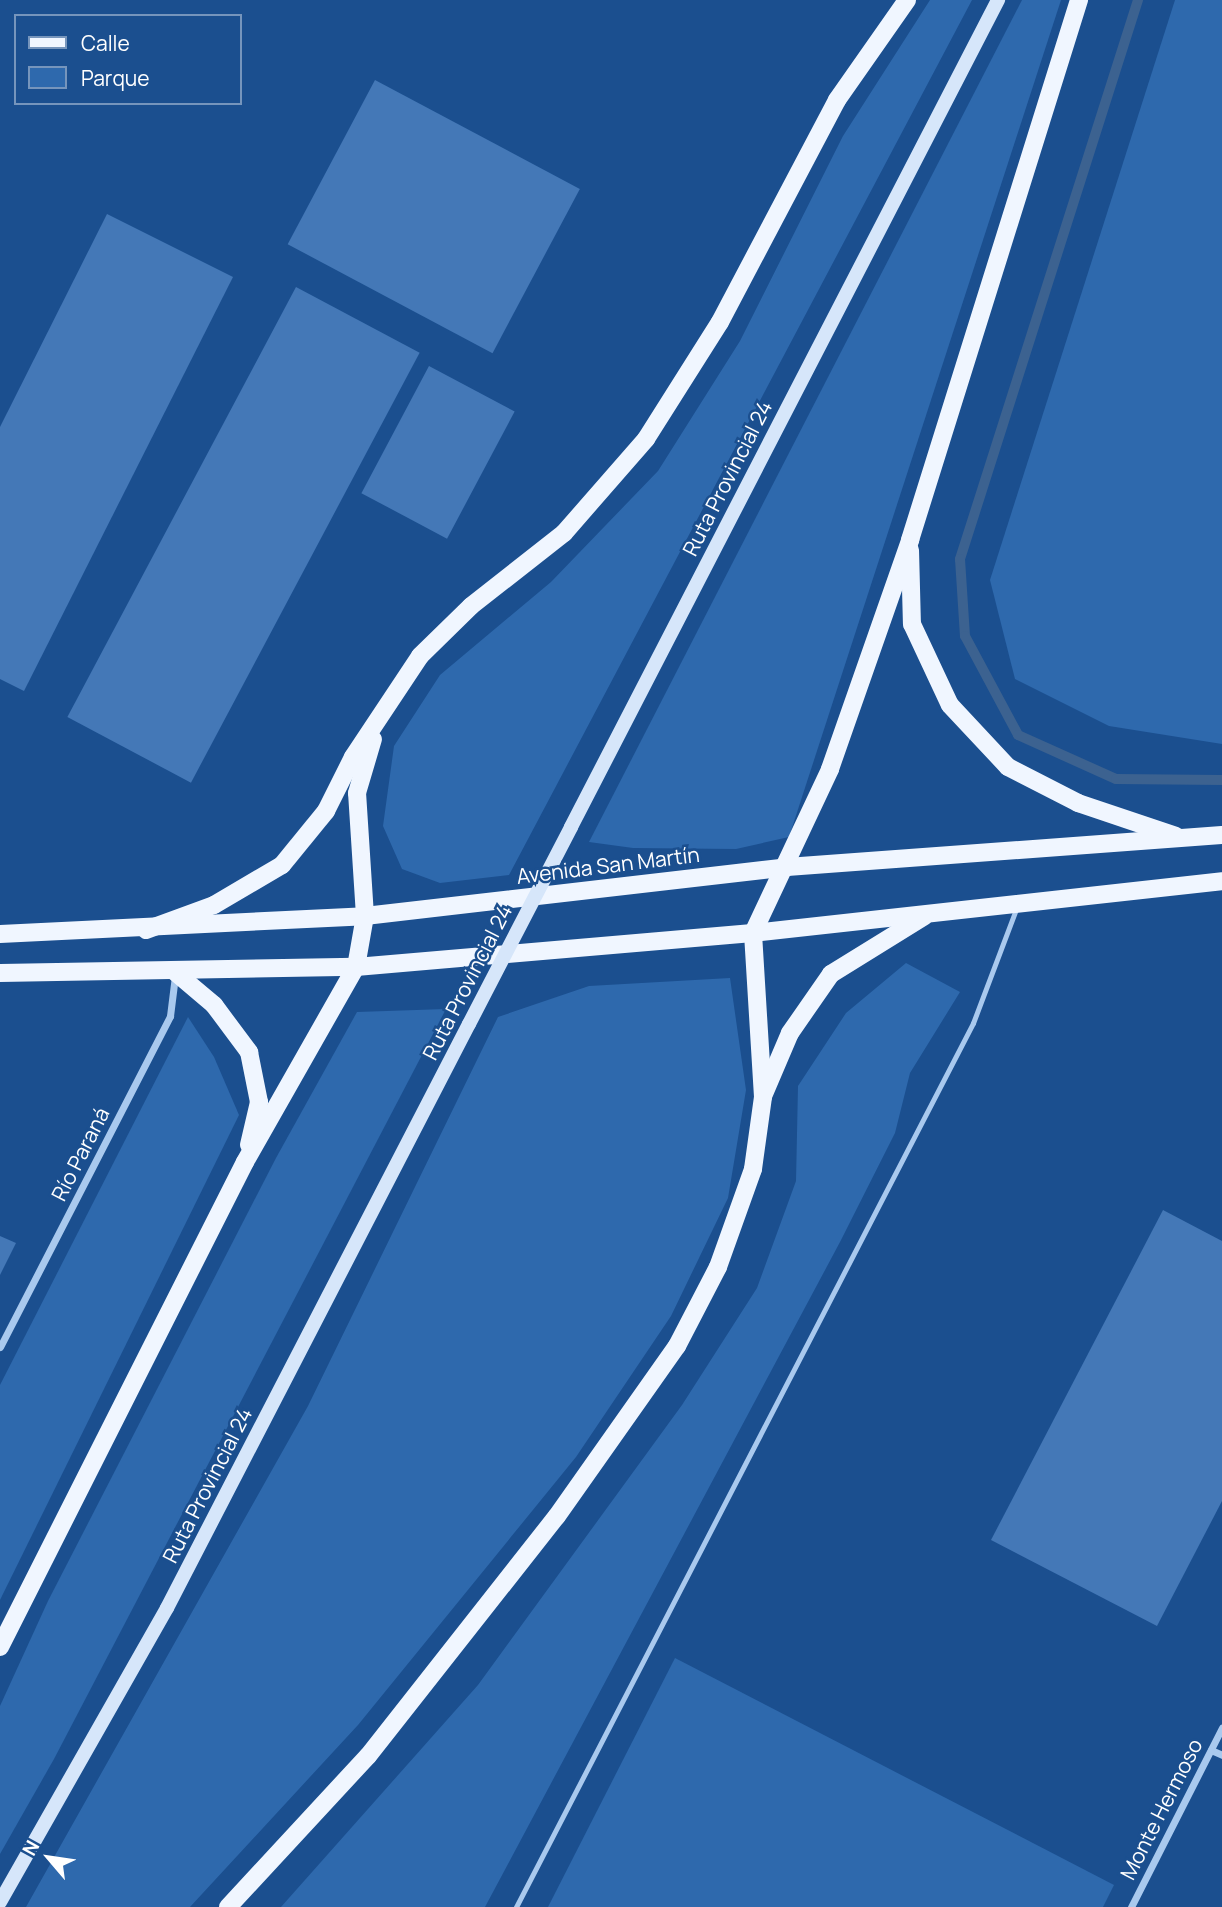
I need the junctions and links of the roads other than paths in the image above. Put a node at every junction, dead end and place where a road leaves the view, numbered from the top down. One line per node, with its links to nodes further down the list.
1 (908, 0): 5 (main road)
2 (998, 0): 26 (main road, Ruta Provincial 24, bridge)
3 (1079, 0): 4 (main road)
4 (910, 540): 7 (main road); 8 (main road)
5 (395, 688): 12 (main road); 13 (main road)
6 (1222, 835): 7 (main road, Avenida San Martín)
7 (1183, 839): 8 (main road, Avenida San Martín)
8 (787, 867): 12 (main road, Avenida San Martín); 14 (main road)
9 (1222, 881): 10 (main road)
10 (1018, 902): 11 (main road); 28 (lane)
11 (931, 912): 14 (main road); 19 (main road)
12 (365, 916): 13 (main road, Avenida San Martín); 16 (main road)
13 (146, 930): 15 (main road, Avenida San Martín)
14 (753, 933): 16 (main road); 19 (main road)
15 (0, 934)
16 (356, 967): 17 (main road); 20 (main road)
17 (175, 972): 18 (main road); 20 (main road); 21 (street, Río Paraná)
18 (0, 973)
19 (763, 1097): 27 (main road)
20 (245, 1162): 22 (main road)
21 (0, 1347)
22 (0, 1647)
23 (1222, 1728): 24 (street, Monte Hermoso)
24 (1211, 1750): 25 (street); 29 (street, Monte Hermoso)
25 (1222, 1755)
26 (0, 1902)
27 (228, 1907)
28 (516, 1907)
29 (1131, 1907)

